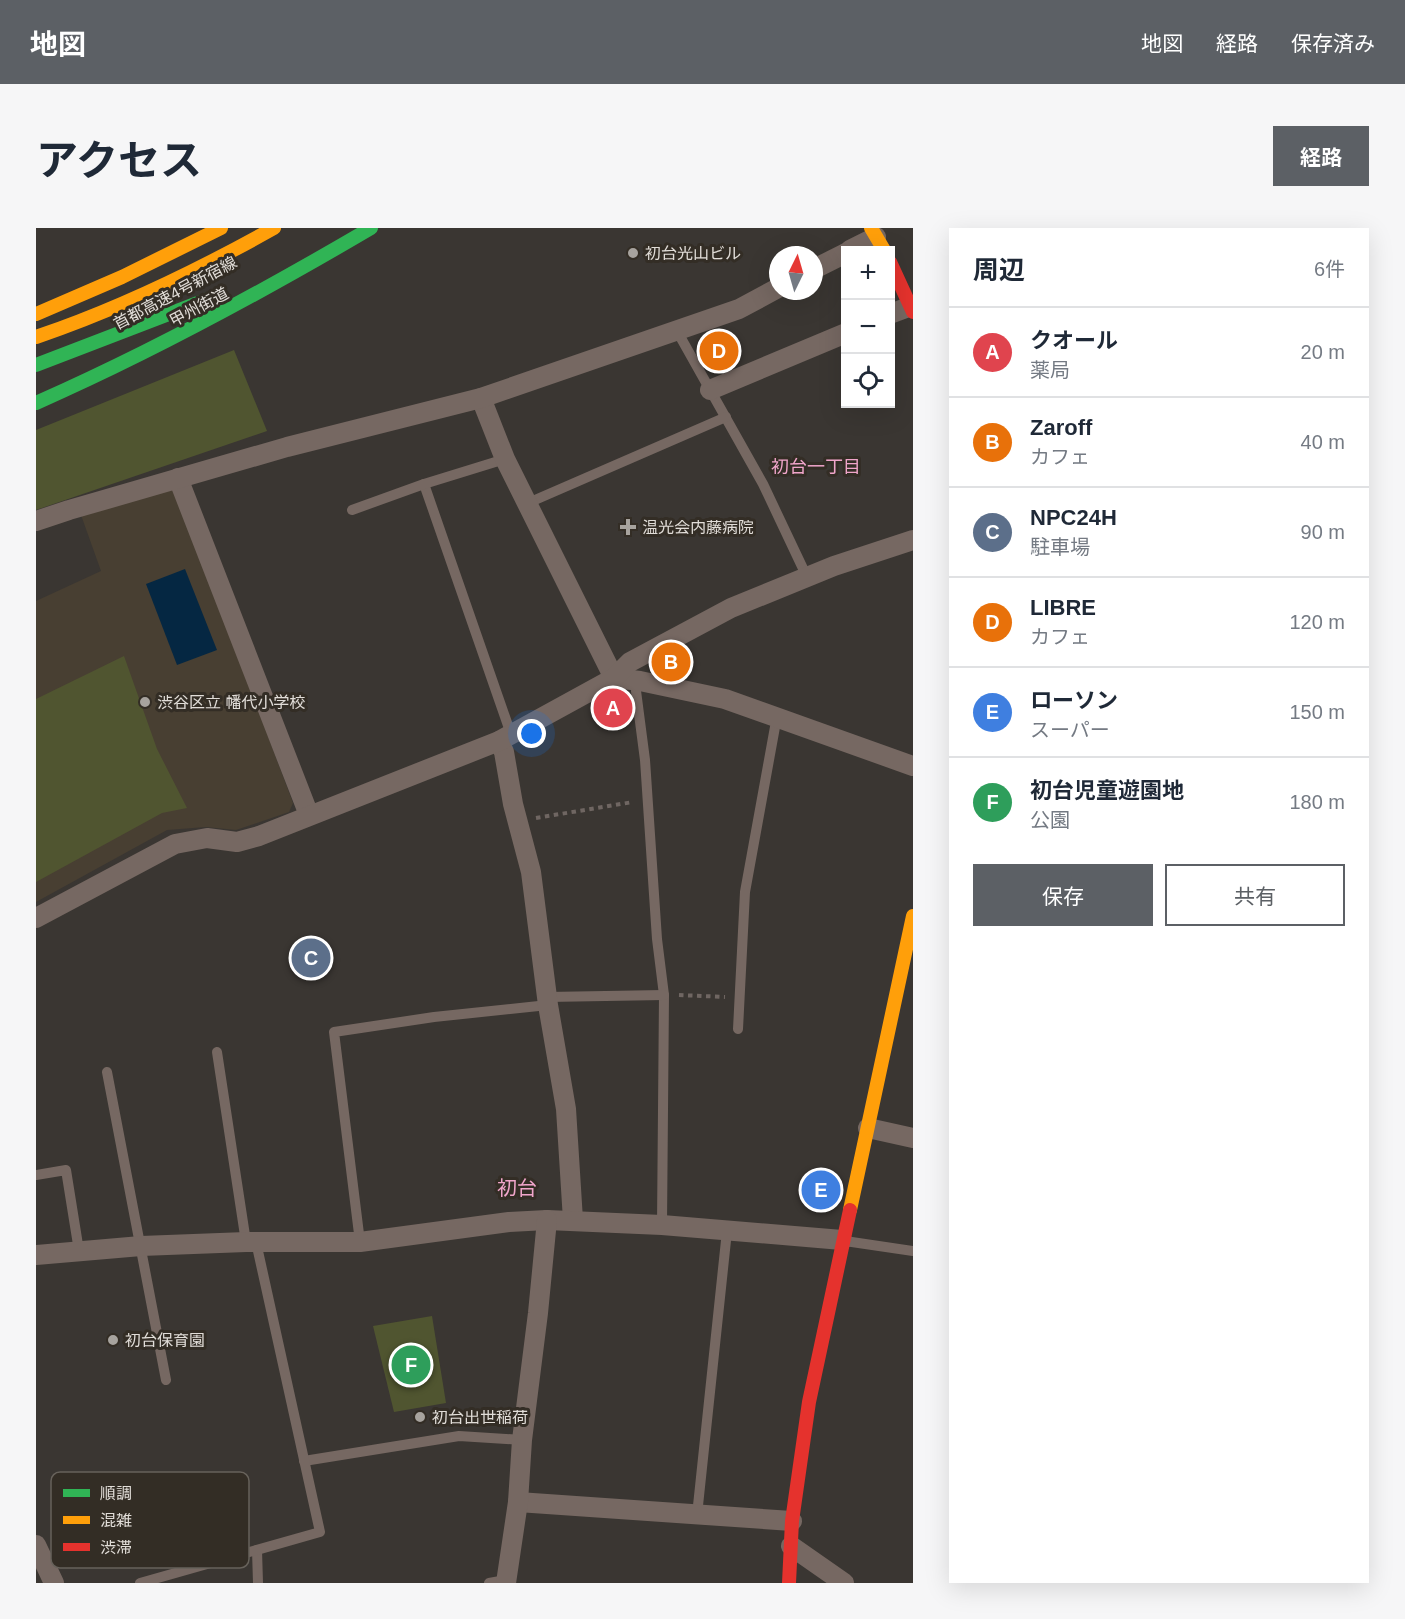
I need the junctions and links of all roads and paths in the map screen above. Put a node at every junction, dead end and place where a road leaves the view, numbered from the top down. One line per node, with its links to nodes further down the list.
1 (274, 228): 16 (main road, 首都高速4号新宿線)
2 (371, 228): 9 (main road); 21 (main road, 甲州街道)
3 (208, 231): 13 (main road)
4 (875, 234): 5 (street)
5 (856, 246)
6 (841, 256): 7 (street)
7 (823, 264)
8 (895, 271): 11 (main road)
9 (236, 286): 17 (main road); 18 (main road, 首都高速4号新宿線)
10 (769, 293): 14 (street)
11 (912, 309): 12 (street)
12 (895, 313)
13 (36, 314)
14 (677, 331): 19 (lane); 20 (street)
15 (841, 335): 19 (street)
16 (36, 337)
17 (36, 365)
18 (69, 367)
19 (710, 390): 22 (lane)
20 (481, 398): 23 (street); 24 (street)
21 (36, 403)
22 (726, 417): 26 (lane); 30 (lane)
23 (505, 459): 25 (lane); 26 (street)
24 (178, 478): 28 (street); 37 (street)
25 (424, 484): 27 (lane); 34 (lane)
26 (528, 502): 31 (street)
27 (352, 510)
28 (36, 521)
29 (913, 540): 30 (street)
30 (807, 577): 31 (street)
31 (614, 678): 32 (street); 34 (street)
32 (640, 681): 33 (street); 36 (lane)
33 (777, 716): 35 (street); 42 (lane)
34 (505, 738): 37 (street); 38 (street)
35 (913, 766)
36 (648, 800): 38 (path); 41 (lane)
37 (309, 815): 40 (street)
38 (518, 821): 43 (street)
39 (913, 916): 47 (main road)
40 (36, 918)
41 (664, 995): 42 (path); 43 (lane); 52 (lane)
42 (741, 997): 44 (lane)
43 (548, 1001): 51 (street); 56 (lane)
44 (738, 1029)
45 (217, 1052): 55 (lane)
46 (107, 1072): 57 (lane)
47 (868, 1128): 48 (street); 54 (main road)
48 (913, 1138)
49 (36, 1175): 58 (lane)
50 (547, 1220): 51 (street); 56 (street); 62 (street)
51 (573, 1220): 52 (street)
52 (662, 1226): 53 (street)
53 (727, 1231): 54 (street); 65 (lane)
54 (842, 1240): 59 (lane); 66 (main road)
55 (251, 1242): 56 (street); 57 (street); 63 (lane)
56 (360, 1242)
57 (141, 1246): 58 (street); 61 (lane)
58 (79, 1251): 60 (street)
59 (913, 1251)
60 (36, 1255)
61 (166, 1380)
62 (522, 1440): 63 (lane); 64 (street)
63 (304, 1461): 69 (lane)
64 (518, 1502): 65 (street); 72 (street)
65 (697, 1515): 66 (street)
66 (792, 1521): 68 (main road)
67 (36, 1545): 73 (street)
68 (791, 1546): 76 (main road); 77 (street)
69 (256, 1550): 70 (lane); 75 (lane)
70 (249, 1552)
71 (193, 1568): 74 (lane)
72 (500, 1582)
73 (54, 1583)
74 (140, 1583)
75 (258, 1583)
76 (789, 1583)
77 (844, 1583)

